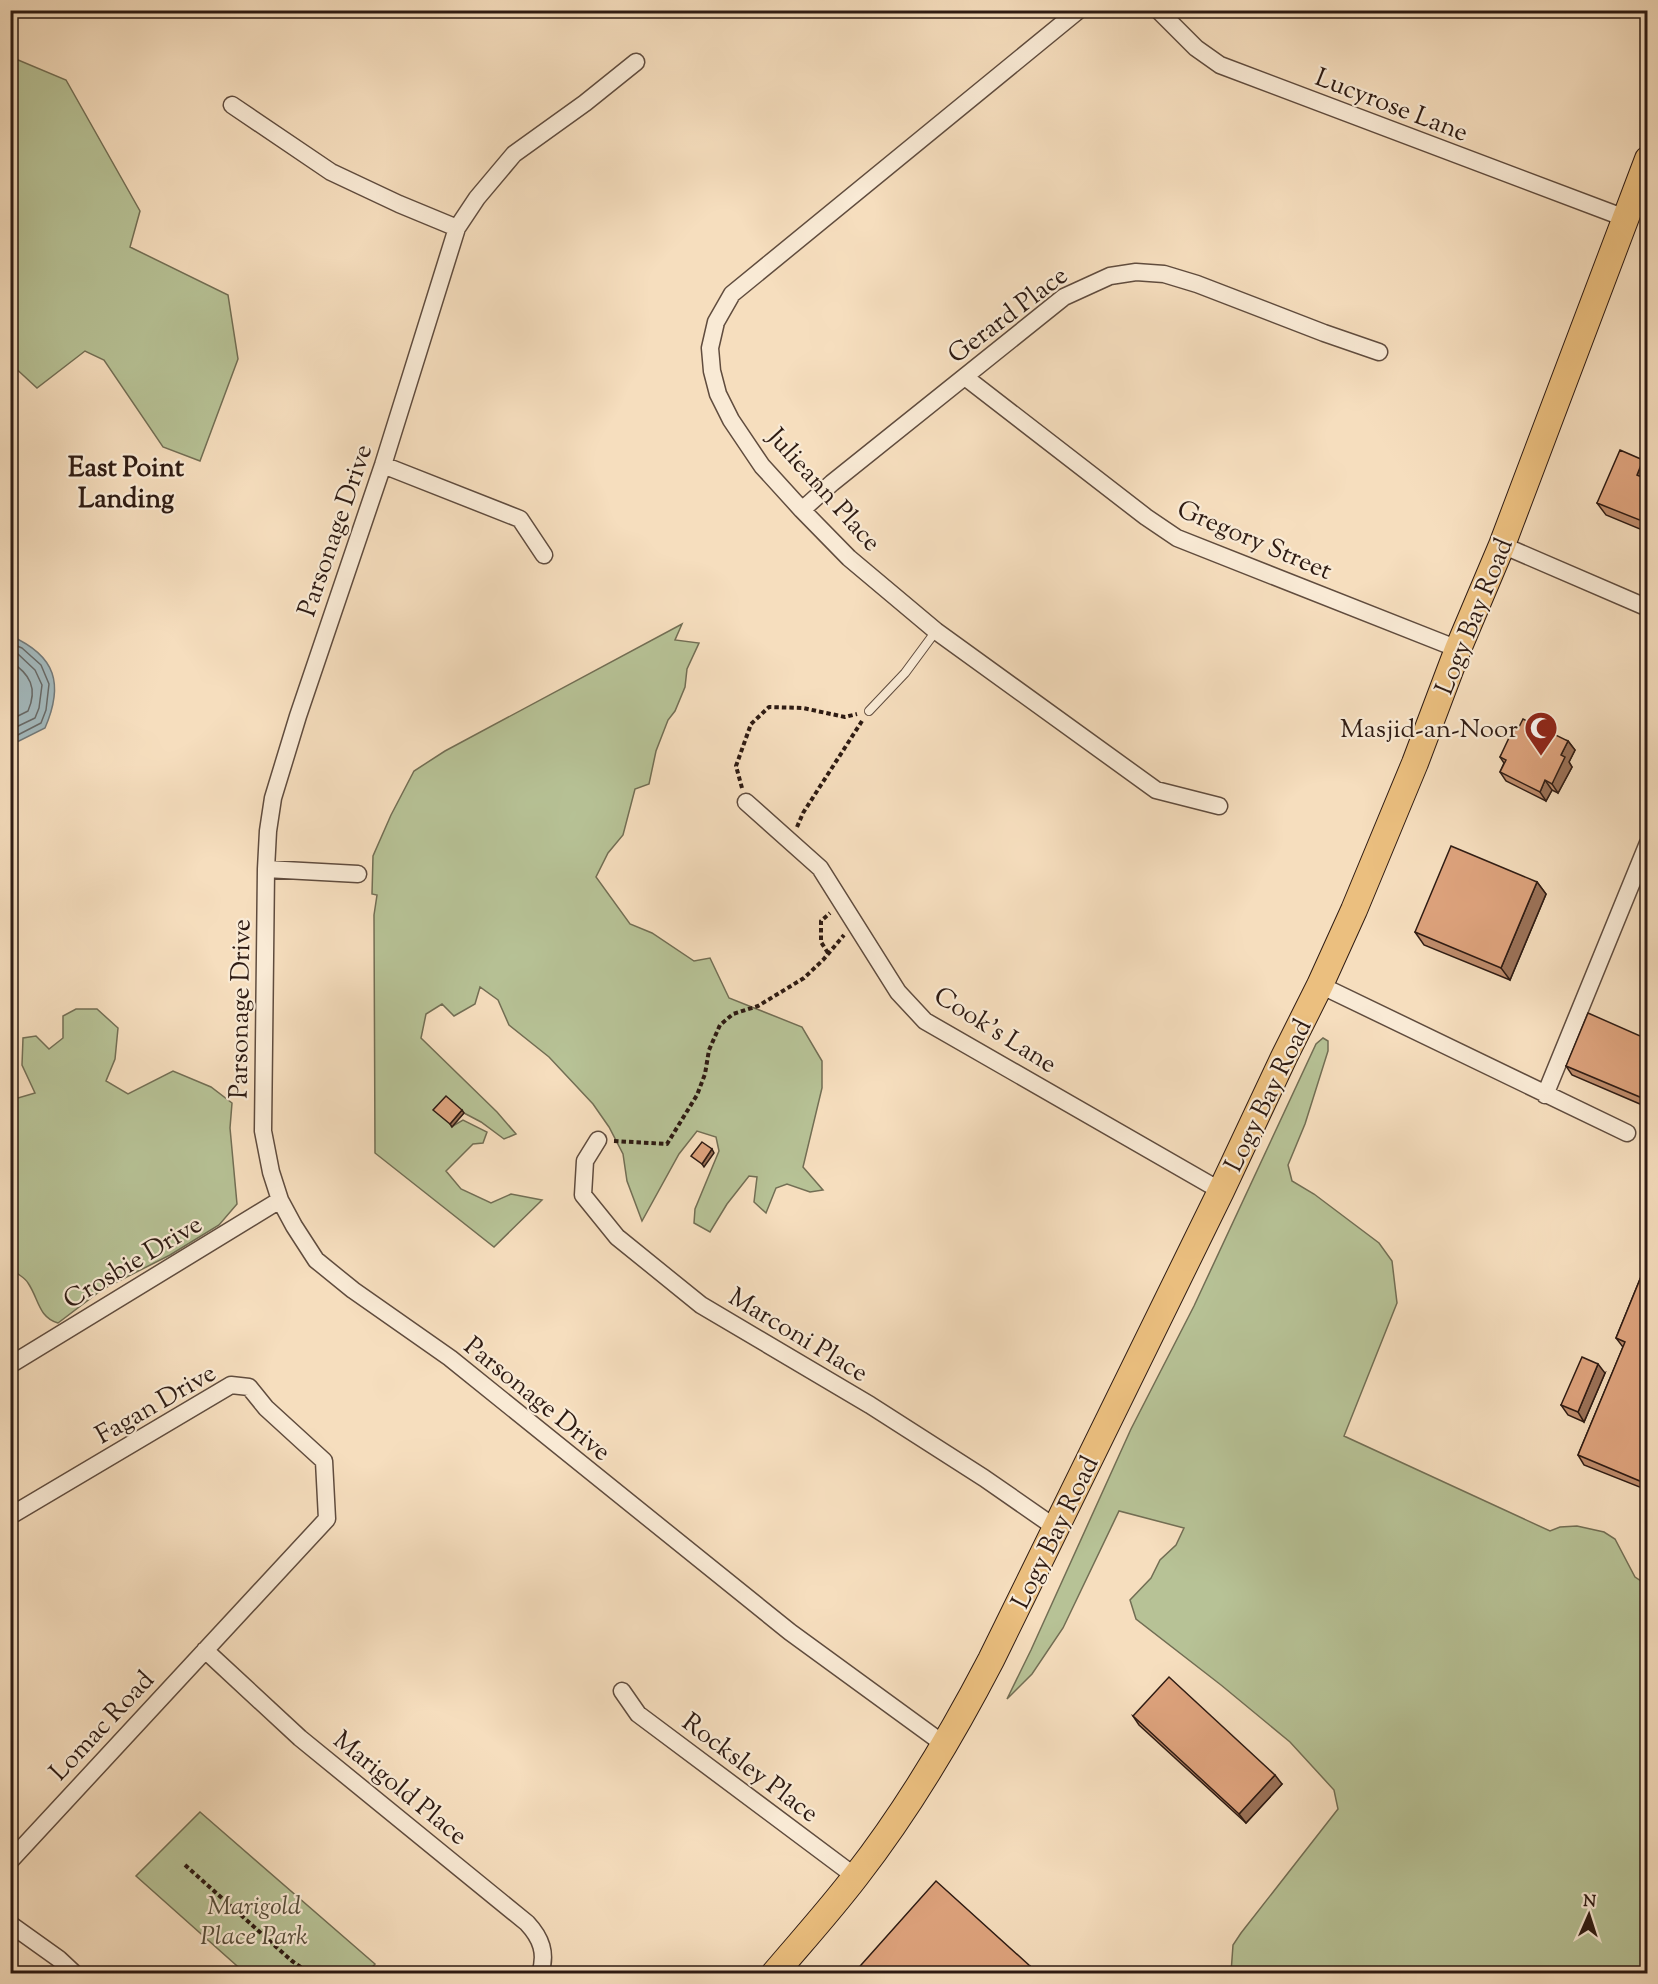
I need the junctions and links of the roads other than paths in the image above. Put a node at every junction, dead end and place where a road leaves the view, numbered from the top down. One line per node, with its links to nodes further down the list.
1 (1079, 10): 11 (street, Julieann Place)
2 (1158, 10): 6 (street, Lucyrose Lane)
3 (636, 62): 7 (street, Parsonage Drive)
4 (232, 105): 7 (street)
5 (1647, 159): 6 (main road, Logy Bay Road)
6 (1625, 218): 12 (main road, Logy Bay Road)
7 (458, 228): 10 (street, Parsonage Drive)
8 (1379, 352): 9 (street, Gerard Place)
9 (965, 377): 11 (street, Gerard Place); 16 (street, Gregory Street)
10 (383, 465): 13 (street); 21 (street, Parsonage Drive)
11 (802, 510): 15 (street, Julieann Place)
12 (1502, 545): 14 (street); 16 (main road, Logy Bay Road)
13 (544, 555)
14 (1647, 608)
15 (936, 631): 17 (lane); 19 (street, Julieann Place)
16 (1458, 650): 23 (main road, Logy Bay Road)
17 (869, 711)
18 (746, 802): 27 (street, Cook's Lane)
19 (1219, 806)
20 (1647, 843): 24 (street)
21 (266, 869): 22 (street); 28 (street, Parsonage Drive)
22 (358, 874)
23 (1320, 985): 24 (street); 27 (main road, Logy Bay Road)
24 (1545, 1095): 25 (street)
25 (1627, 1133)
26 (598, 1140): 31 (street, Marconi Place)
27 (1221, 1191): 31 (main road, Logy Bay Road)
28 (280, 1200): 29 (street, Crosbie Drive); 34 (street, Parsonage Drive)
29 (10, 1365)
30 (10, 1516): 32 (street, Fagan Drive)
31 (1056, 1528): 34 (main road, Logy Bay Road)
32 (205, 1650): 35 (street, Lomac Road); 39 (street, Marigold Place)
33 (622, 1691): 36 (street, Rocksley Place)
34 (945, 1745): 36 (main road, Logy Bay Road)
35 (10, 1861)
36 (856, 1877): 40 (main road, Logy Bay Road)
37 (10, 1924): 38 (street)
38 (75, 1974)
39 (540, 1974)
40 (774, 1974)

